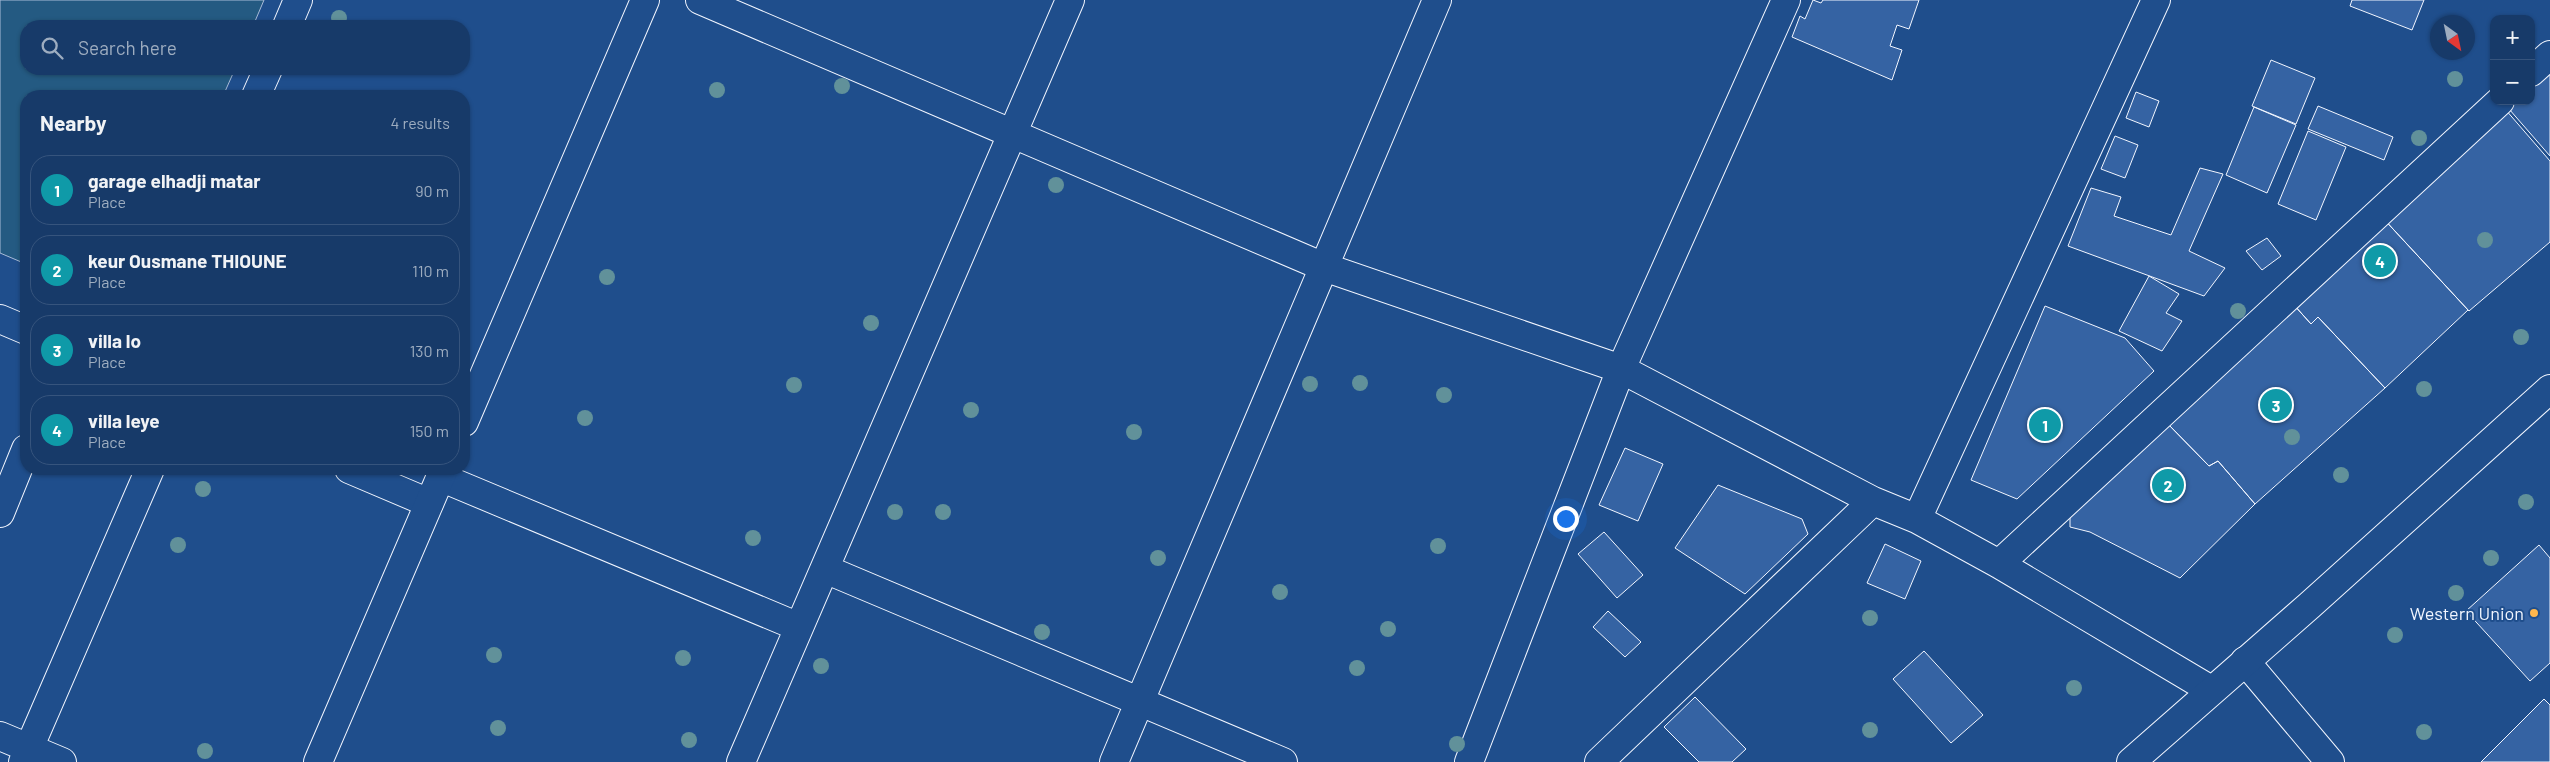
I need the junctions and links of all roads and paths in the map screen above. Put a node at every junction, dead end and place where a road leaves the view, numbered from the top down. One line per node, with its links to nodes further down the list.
1 (298, 0): 8 (main road)
2 (645, 0): 20 (main road)
3 (700, 0): 14 (main road)
4 (1070, 0): 14 (main road)
5 (1437, 0): 15 (main road)
6 (1786, 0): 18 (main road)
7 (2156, 0): 29 (main road)
8 (289, 20)
9 (2550, 55): 10 (main road)
10 (2535, 68)
11 (265, 75): 12 (main road)
12 (259, 90)
13 (2496, 105): 30 (main road)
14 (1013, 133): 15 (main road); 31 (main road)
15 (1324, 267): 18 (main road); 35 (main road)
16 (0, 319): 17 (main road)
17 (20, 327)
18 (1621, 369): 26 (main road); 43 (main road)
19 (2550, 389): 33 (main road)
20 (470, 408)
21 (20, 463): 28 (main road)
22 (147, 475): 37 (main road)
23 (363, 475): 27 (main road)
24 (441, 475): 27 (main road)
25 (447, 475): 32 (main road)
26 (1873, 501): 29 (main road); 44 (main road)
27 (429, 503): 39 (main road)
28 (0, 513)
29 (1917, 520): 30 (main road)
30 (1999, 564): 34 (main road)
31 (825, 569): 32 (main road); 35 (main road)
32 (800, 627): 40 (main road)
33 (2245, 661): 34 (main road); 46 (main road)
34 (2211, 690): 45 (main road)
35 (1140, 702): 41 (main road); 42 (main road)
36 (0, 736): 37 (main road)
37 (26, 755): 38 (main road)
38 (62, 762)
39 (318, 762)
40 (741, 762)
41 (1114, 762)
42 (1283, 762)
43 (1469, 762)
44 (1600, 762)
45 (2131, 762)
46 (2330, 762)

